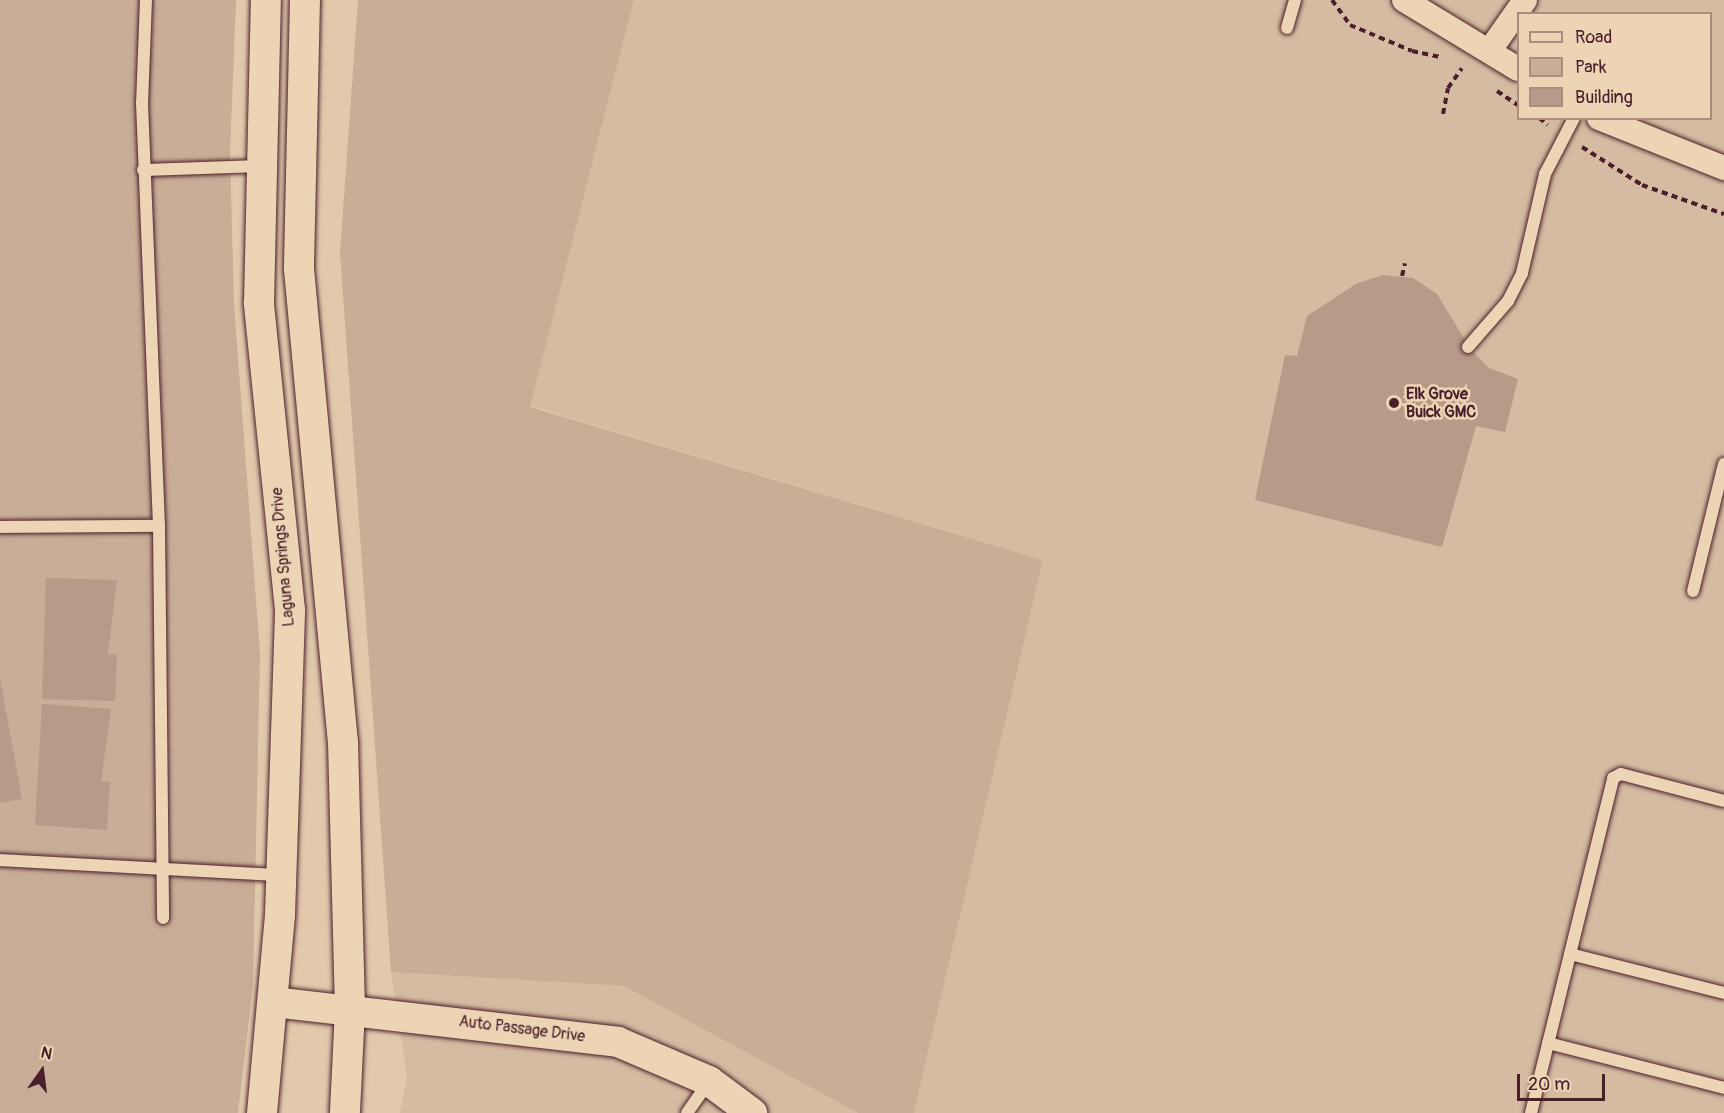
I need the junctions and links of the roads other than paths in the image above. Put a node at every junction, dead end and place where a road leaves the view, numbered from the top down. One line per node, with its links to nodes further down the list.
1 (146, 0): 14 (lane)
2 (266, 0): 12 (street, Laguna Springs Drive)
3 (305, 0): 28 (street)
4 (1294, 0): 7 (lane)
5 (1404, 0): 8 (street)
6 (1525, 0): 8 (street)
7 (1287, 28)
8 (1490, 50): 9 (street)
9 (1517, 68)
10 (1573, 120): 15 (lane)
11 (1604, 120): 13 (street)
12 (263, 166): 14 (lane); 23 (street, Laguna Springs Drive)
13 (1724, 168)
14 (143, 170): 17 (lane)
15 (1468, 346)
16 (1724, 464): 19 (lane)
17 (159, 526): 18 (lane); 22 (lane)
18 (0, 527)
19 (1693, 591)
20 (1724, 801): 25 (lane)
21 (0, 860): 22 (lane)
22 (163, 870): 23 (lane); 24 (lane)
23 (282, 875): 27 (street, Laguna Springs Drive)
24 (163, 918)
25 (1570, 954): 26 (lane); 29 (lane)
26 (1724, 993)
27 (274, 1002): 28 (street, Auto Passage Drive); 32 (street, Laguna Springs Drive)
28 (350, 1010): 30 (street, Auto Passage Drive); 33 (street)
29 (1548, 1043): 31 (lane); 36 (lane)
30 (710, 1081): 34 (lane); 35 (street, Auto Passage Drive)
31 (1724, 1088)
32 (262, 1113)
33 (345, 1113)
34 (687, 1113)
35 (752, 1113)
36 (1531, 1113)

